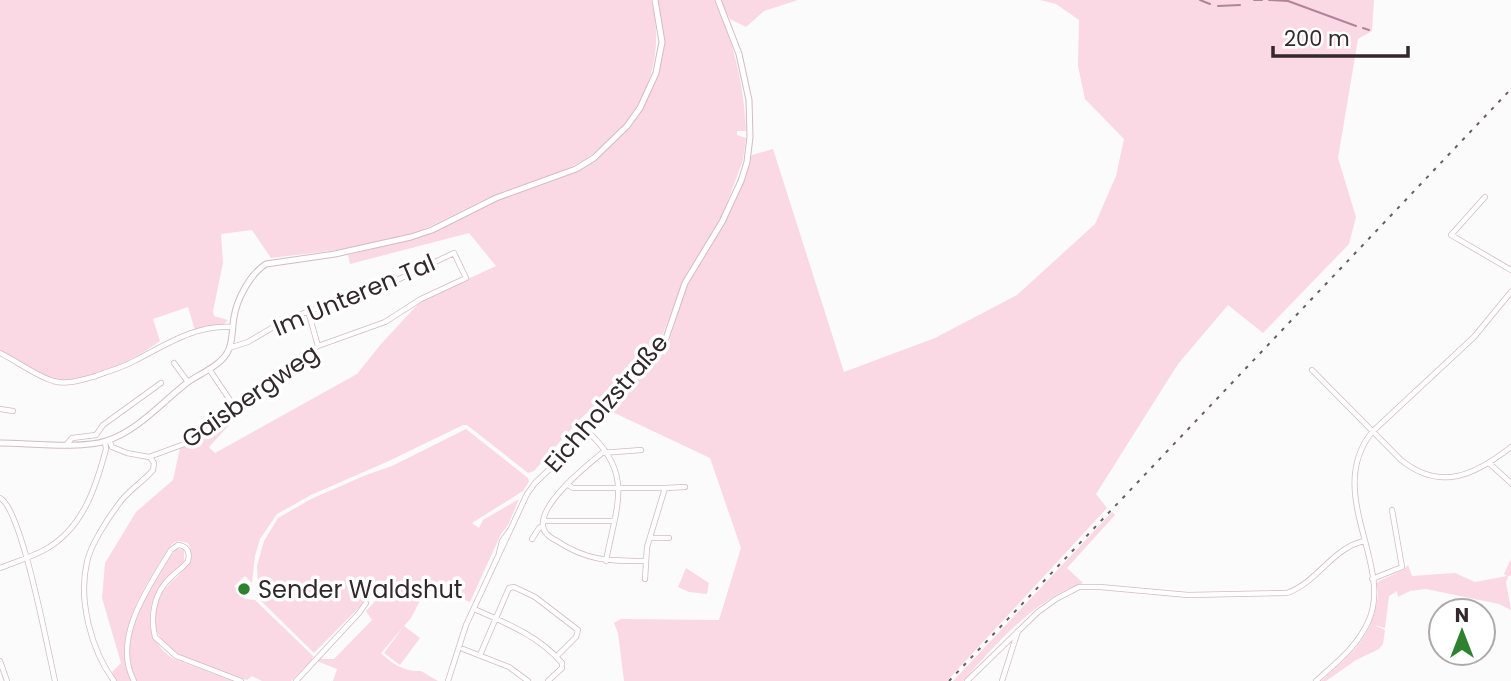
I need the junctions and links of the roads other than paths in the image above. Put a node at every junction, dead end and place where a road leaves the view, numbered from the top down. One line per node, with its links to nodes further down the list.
1 (655, 0): 8 (main road)
2 (718, 0): 17 (main road, Eichholzstraße)
3 (1485, 197): 4 (street)
4 (1511, 270)
5 (466, 278): 7 (street, Im Unteren Tal); 9 (street, Gaisbergweg)
6 (1511, 292): 22 (street)
7 (308, 311): 9 (street); 10 (street, Im Unteren Tal)
8 (233, 327): 10 (main road); 11 (street)
9 (318, 346): 19 (street, Gaisbergweg)
10 (229, 348): 13 (main road)
11 (0, 352)
12 (174, 363): 15 (street)
13 (208, 369): 15 (main road); 19 (street)
14 (1312, 370): 22 (street)
15 (188, 382): 23 (main road)
16 (160, 383): 25 (street)
17 (608, 401): 21 (street, Eichholzstraße)
18 (0, 408): 20 (street)
19 (236, 409): 29 (street, Gaisbergweg)
20 (13, 411)
21 (587, 431): 28 (street); 51 (street, Eichholzstraße)
22 (1372, 432): 30 (street); 43 (street)
23 (107, 441): 25 (main road); 29 (street); 44 (street)
24 (0, 443): 25 (main road)
25 (66, 444)
26 (1511, 447): 30 (street)
27 (641, 450): 28 (street)
28 (606, 451): 32 (street); 34 (street)
29 (149, 457): 60 (street)
30 (1490, 464): 31 (street)
31 (1511, 484)
32 (568, 485): 34 (street); 39 (street)
33 (684, 487): 35 (street)
34 (619, 488): 35 (street); 38 (street)
35 (665, 488): 40 (street)
36 (0, 498): 44 (street)
37 (1392, 510): 49 (street)
38 (613, 521): 39 (street); 45 (street)
39 (543, 524): 42 (street); 45 (street)
40 (650, 538): 41 (street); 46 (street)
41 (669, 538)
42 (533, 539)
43 (1364, 541): 49 (street); 53 (street)
44 (27, 557): 47 (street); 59 (street)
45 (606, 561): 46 (street)
46 (644, 561): 48 (street)
47 (0, 568)
48 (645, 579)
49 (1373, 579): 69 (street)
50 (366, 603): 63 (street)
51 (474, 609): 52 (street); 64 (street, Eichholzstraße)
52 (495, 618): 55 (street); 56 (street); 56 (street)
53 (1018, 631): 67 (street); 68 (street)
54 (463, 649): 55 (street)
55 (480, 655): 65 (street)
56 (556, 656): 66 (street)
57 (0, 661): 58 (street)
58 (7, 681)
59 (55, 681)
60 (114, 681)
61 (134, 681): 62 (street)
62 (241, 681)
63 (296, 681)
64 (448, 681)
65 (528, 681)
66 (548, 681)
67 (967, 681)
68 (1002, 681)
69 (1316, 681)

